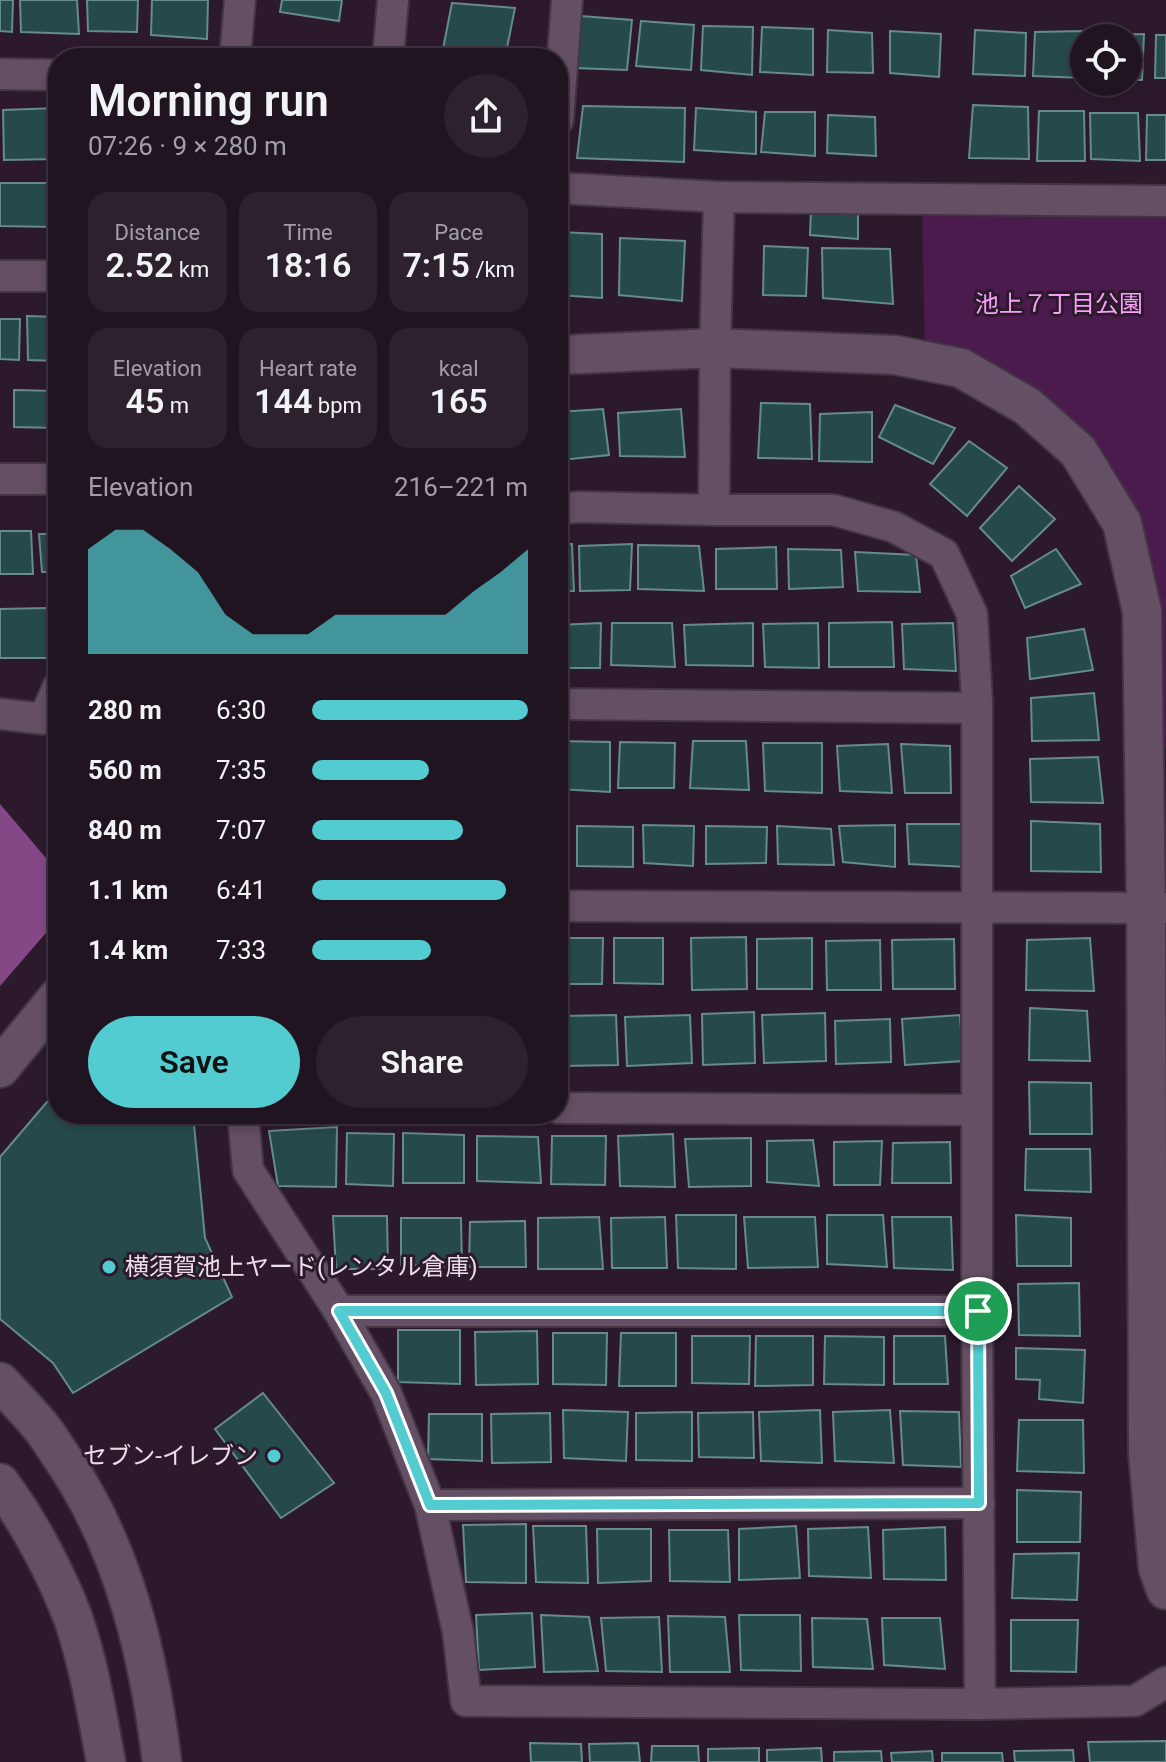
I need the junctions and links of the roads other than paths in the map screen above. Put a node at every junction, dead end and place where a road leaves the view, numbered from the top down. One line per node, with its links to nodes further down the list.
1 (240, 0): 4 (street)
2 (393, 0): 5 (street)
3 (567, 0): 6 (street)
4 (236, 48)
5 (389, 48)
6 (563, 48)
7 (0, 74): 8 (street)
8 (48, 75)
9 (568, 189): 10 (street)
10 (719, 197): 11 (street); 14 (street)
11 (1166, 201)
12 (0, 276): 13 (street)
13 (48, 276)
14 (715, 348): 15 (street); 19 (street); 26 (street)
15 (568, 355)
16 (0, 479): 17 (street)
17 (48, 479)
18 (568, 508): 19 (street)
19 (714, 510): 21 (street)
20 (568, 704): 21 (street)
21 (977, 708): 25 (street)
22 (0, 714): 23 (street)
23 (48, 726)
24 (568, 906): 25 (street)
25 (976, 906): 26 (street); 30 (street)
26 (1156, 908): 38 (street)
27 (48, 1009): 28 (street)
28 (0, 1068)
29 (568, 1108): 30 (street)
30 (977, 1110): 33 (street)
31 (244, 1124): 32 (street)
32 (339, 1311): 33 (street); 37 (street)
33 (978, 1311): 36 (street)
34 (0, 1382): 42 (street)
35 (0, 1483): 41 (street)
36 (979, 1503): 37 (street); 40 (street)
37 (430, 1505): 40 (street)
38 (1166, 1590)
39 (1166, 1682): 40 (street)
40 (980, 1704)
41 (106, 1762)
42 (162, 1762)

